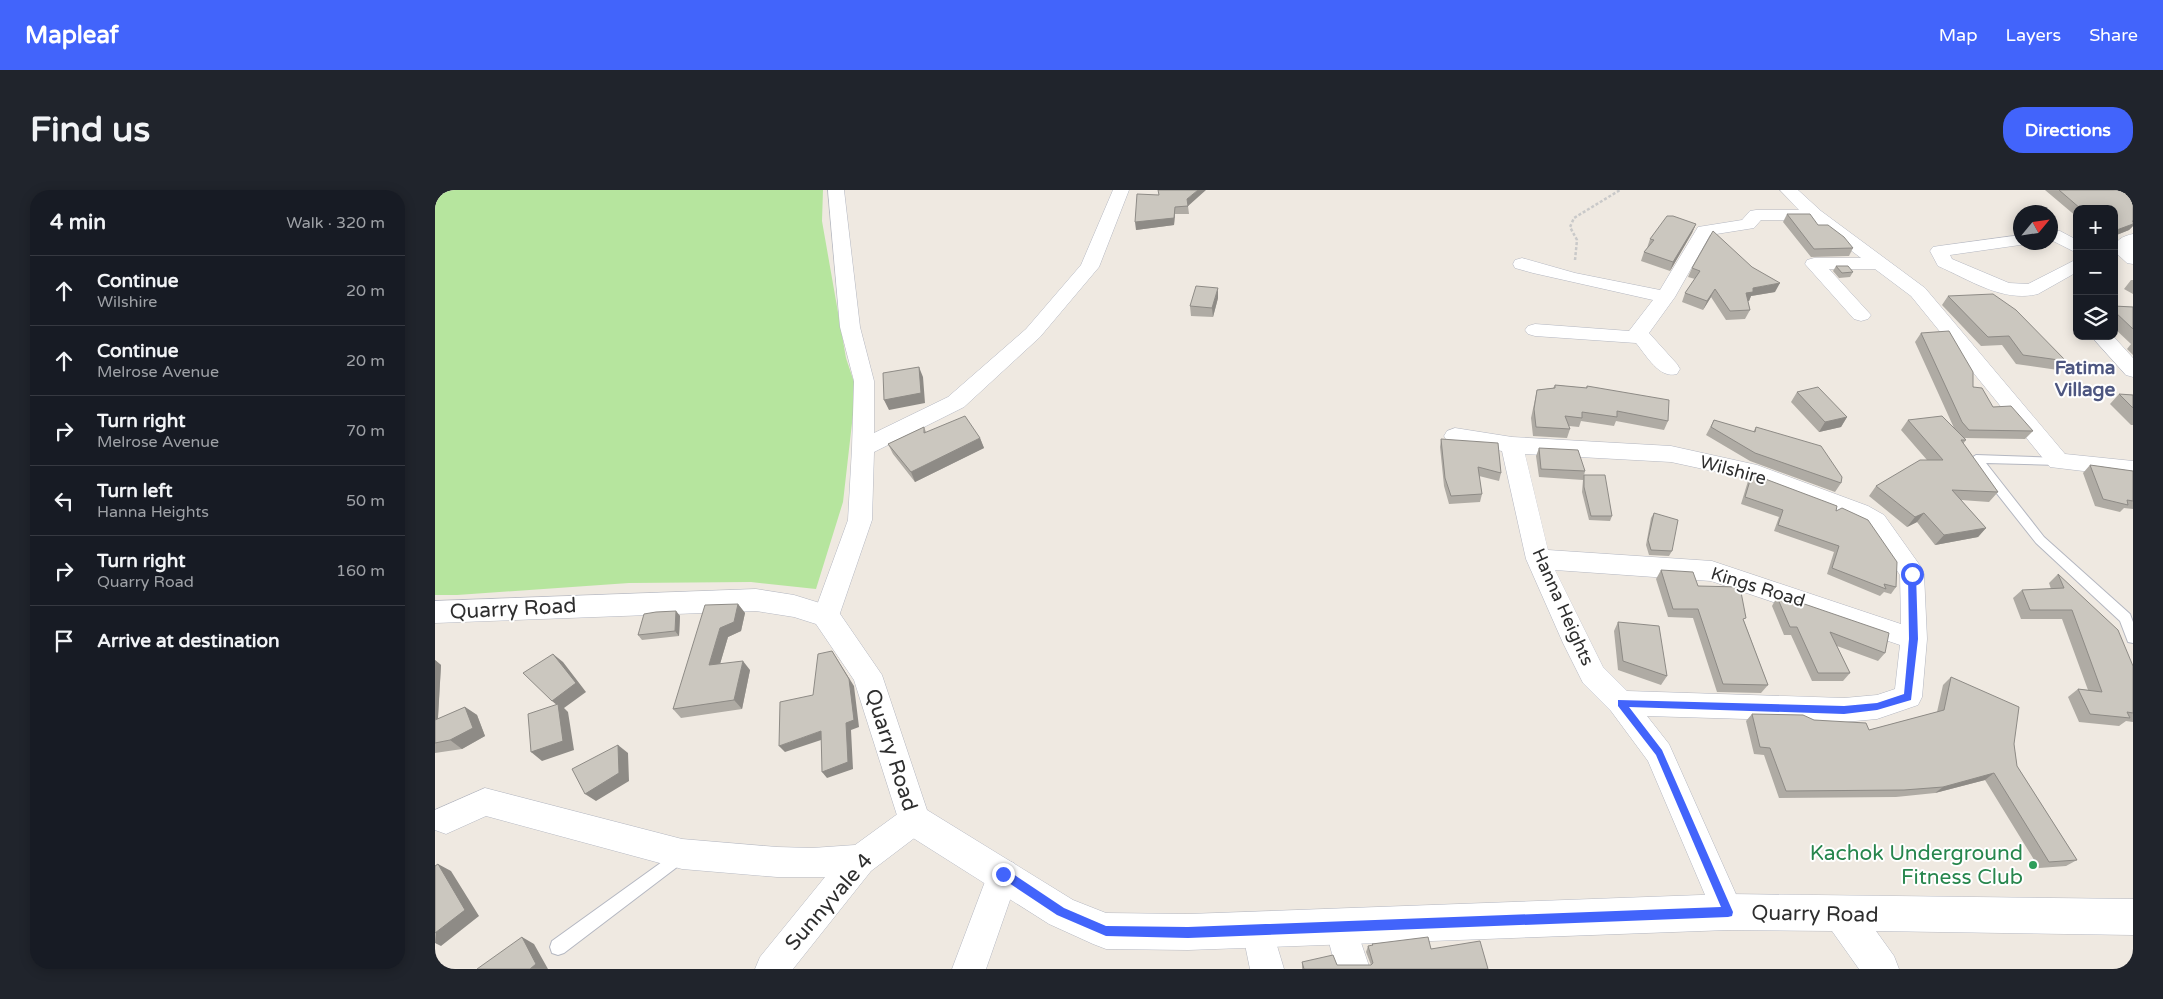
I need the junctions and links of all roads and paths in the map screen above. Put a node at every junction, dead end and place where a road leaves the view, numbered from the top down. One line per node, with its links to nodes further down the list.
1 (836, 190): 22 (street)
2 (1121, 190): 22 (street)
3 (1620, 190): 12 (path)
4 (1788, 190): 5 (street)
5 (1815, 215): 9 (street); 13 (street)
6 (2058, 238): 8 (street)
7 (2013, 241): 11 (street)
8 (2073, 246)
9 (1879, 263): 14 (street); 23 (street)
10 (1523, 264): 12 (street)
11 (2073, 266)
12 (1570, 278): 13 (street)
13 (1665, 297): 16 (street)
14 (1861, 315)
15 (1535, 330): 16 (street)
16 (1639, 334): 18 (street)
17 (2105, 340): 19 (street)
18 (1670, 369)
19 (2133, 370)
20 (1455, 436): 21 (street, Wilshire)
21 (1512, 446): 25 (street, Hanna Heights); 29 (street, Wilshire)
22 (863, 448): 27 (street)
23 (2059, 461): 24 (street); 28 (lane)
24 (2133, 469)
25 (1538, 560): 29 (street, Kings Road); 30 (street, Hanna Heights)
26 (435, 612): 27 (street, Quarry Road)
27 (826, 616): 32 (street, Quarry Road)
28 (2133, 638)
29 (1913, 639): 30 (street, Wilshire)
30 (1621, 703): 36 (street, Hanna Heights)
31 (446, 820): 33 (street)
32 (914, 820): 34 (street, Sunnyvale 4); 35 (street, Quarry Road)
33 (682, 854): 34 (street); 41 (lane)
34 (860, 860): 42 (street, Sunnyvale 4)
35 (1003, 874): 40 (street, Quarry Road); 43 (street)
36 (1728, 912): 37 (street, Quarry Road); 39 (street, Quarry Road)
37 (1841, 914): 38 (street, Quarry Road); 46 (street)
38 (2133, 917)
39 (1341, 927): 40 (street, Quarry Road); 45 (street)
40 (1258, 930): 44 (street)
41 (558, 947)
42 (772, 969)
43 (969, 969)
44 (1267, 969)
45 (1353, 969)
46 (1881, 969)

